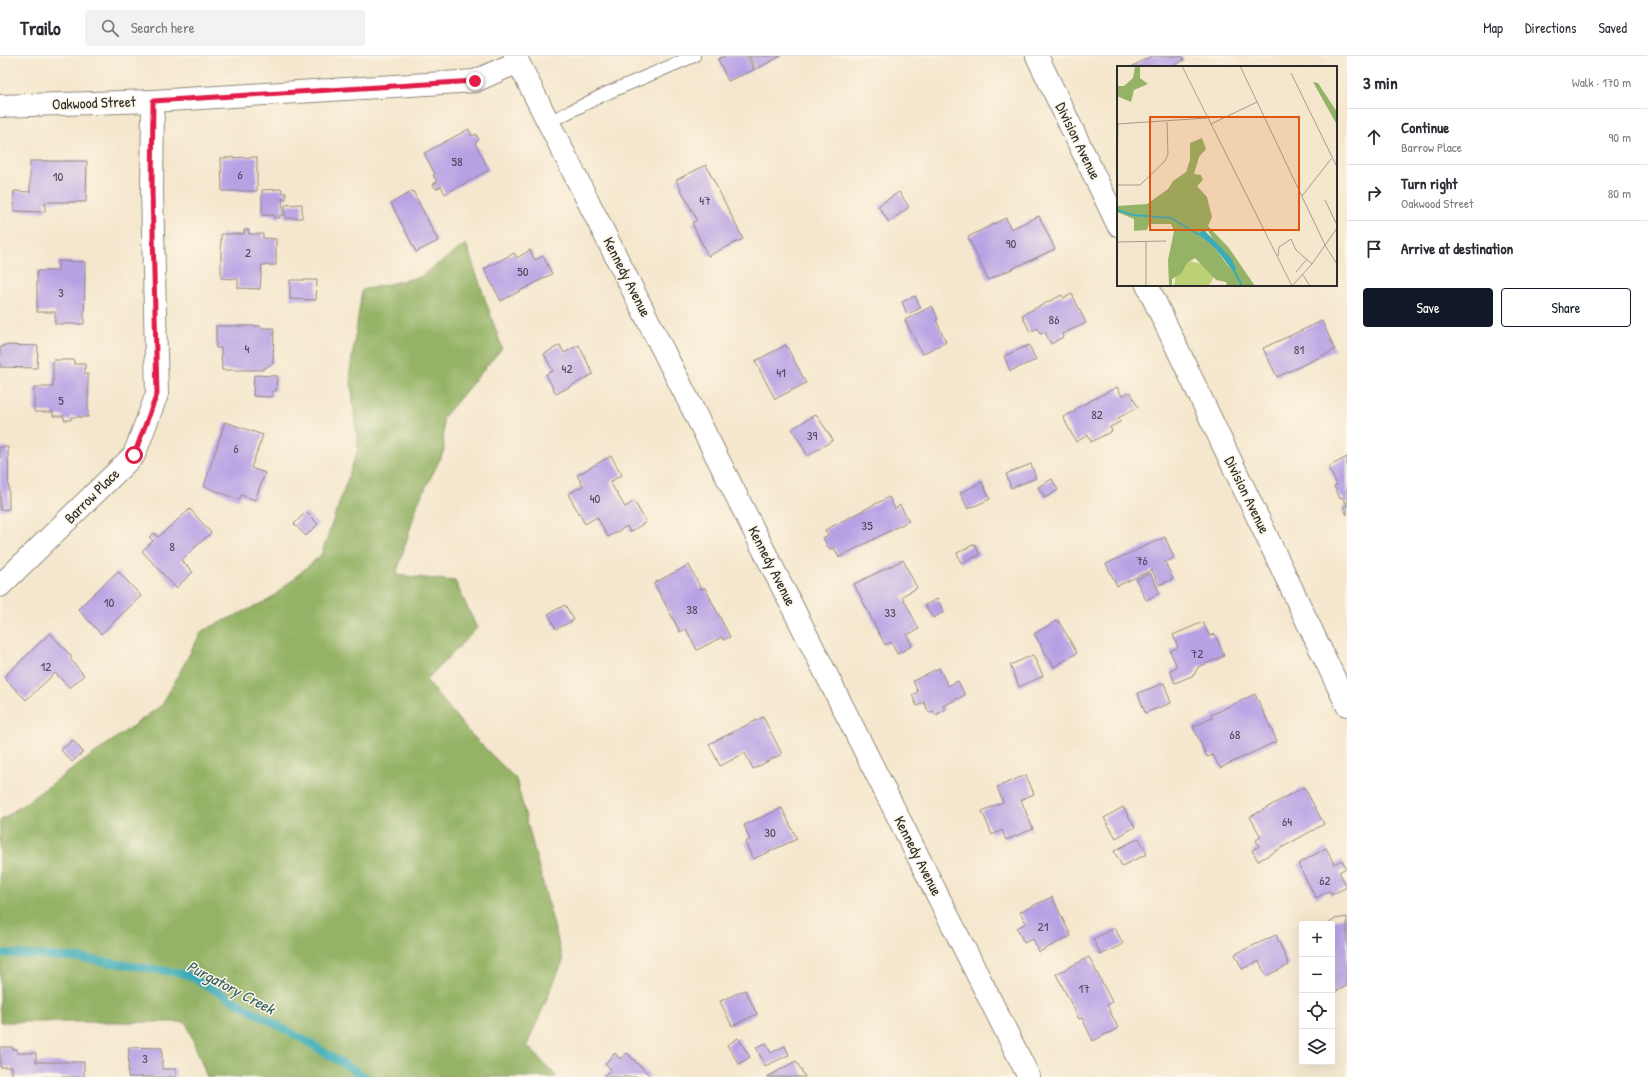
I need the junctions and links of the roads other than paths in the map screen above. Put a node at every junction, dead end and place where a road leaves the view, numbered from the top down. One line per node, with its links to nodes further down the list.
1 (694, 56): 6 (lane)
2 (1037, 56): 7 (street, Division Avenue)
3 (517, 59): 4 (street, Oakwood Street); 6 (street, Kennedy Avenue)
4 (153, 101): 5 (street, Oakwood Street); 9 (street, Barrow Place)
5 (0, 106)
6 (549, 122): 11 (street, Kennedy Avenue)
7 (1117, 223)
8 (1146, 286): 10 (street, Division Avenue)
9 (0, 586)
10 (1347, 705)
11 (1029, 1077)

